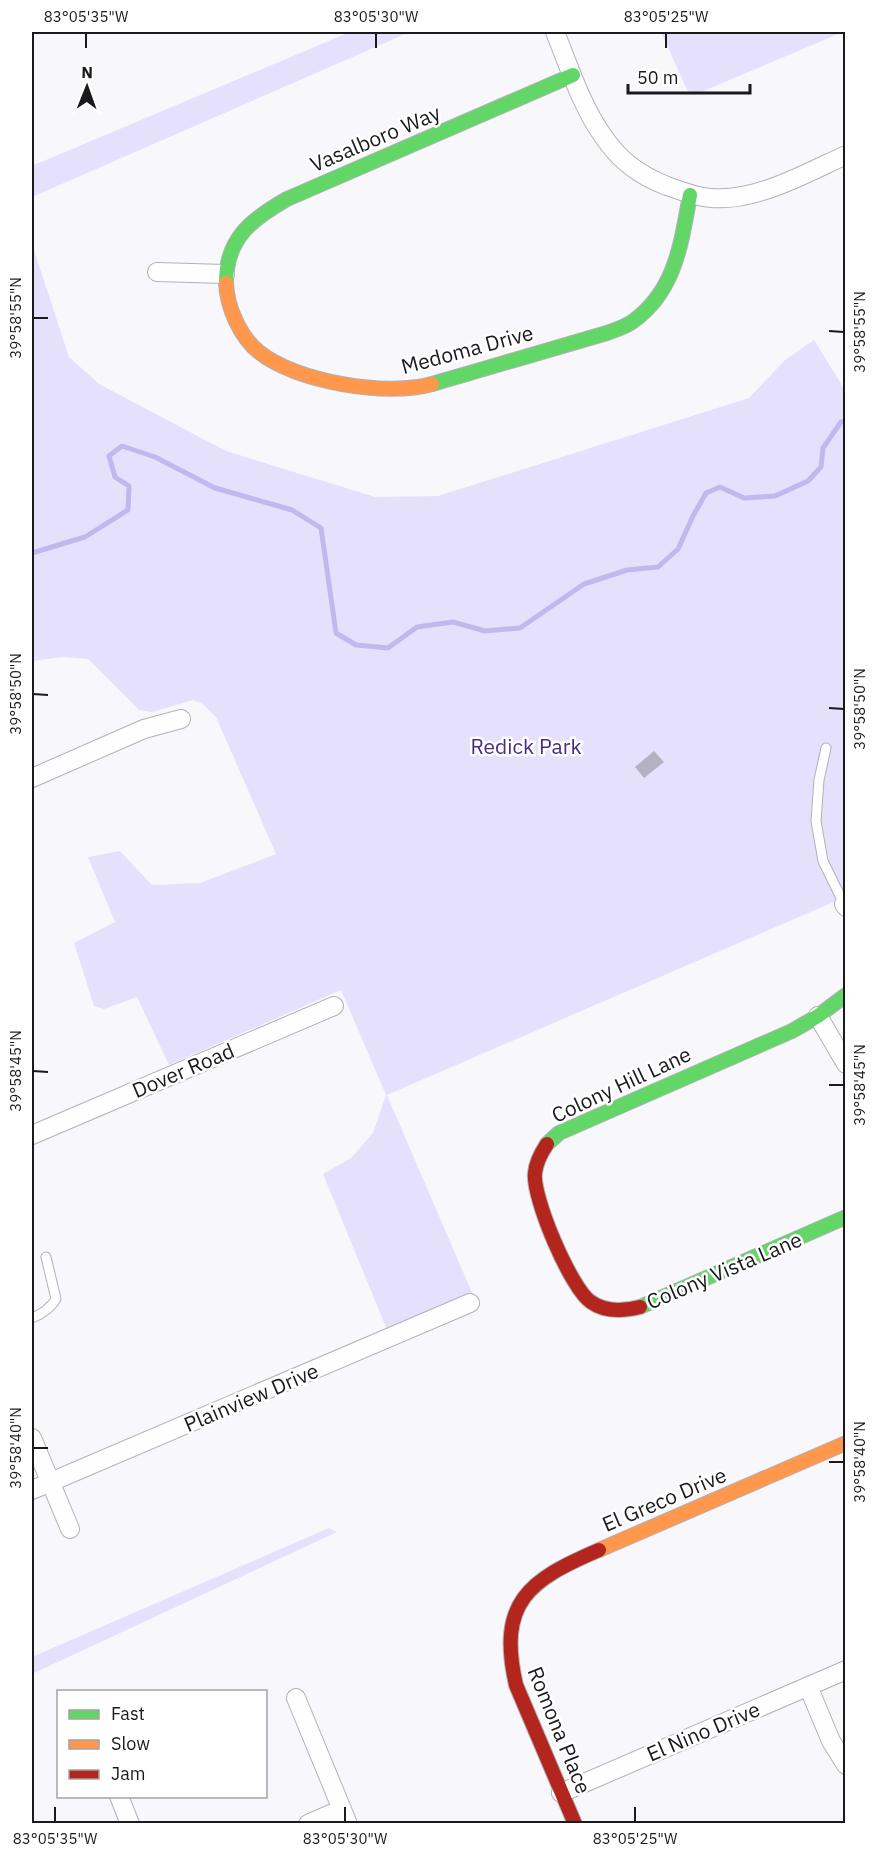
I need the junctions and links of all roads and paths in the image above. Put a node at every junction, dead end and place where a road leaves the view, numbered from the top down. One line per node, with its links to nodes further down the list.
1 (555, 32): 2 (street)
2 (573, 75): 4 (street); 6 (street, Vasalboro Way)
3 (844, 159): 4 (street)
4 (690, 195): 6 (street, Medoma Drive)
5 (157, 272): 6 (street)
6 (225, 274)
7 (181, 719): 9 (street)
8 (826, 748): 10 (lane)
9 (32, 778)
10 (845, 905)
11 (846, 995): 13 (street, Colony Hill Lane)
12 (334, 1006): 15 (street, Dover Road)
13 (818, 1016): 14 (street); 19 (street, Colony Hill Lane)
14 (846, 1064)
15 (32, 1135)
16 (846, 1217): 19 (street, Colony Vista Lane)
17 (46, 1257): 20 (lane)
18 (470, 1303): 23 (street, Plainview Drive)
19 (600, 1306)
20 (32, 1318)
21 (32, 1438): 23 (street)
22 (846, 1443): 26 (street, El Greco Drive)
23 (51, 1481): 24 (street, Plainview Drive); 25 (street)
24 (32, 1490)
25 (70, 1529)
26 (516, 1615): 31 (street, Romona Place)
27 (846, 1670): 28 (street, El Nino Drive)
28 (808, 1686): 30 (street); 31 (street, El Nino Drive)
29 (296, 1698): 33 (street)
30 (846, 1765)
31 (561, 1792): 36 (street, Romona Place)
32 (119, 1798): 34 (street)
33 (345, 1816): 35 (street)
34 (130, 1824)
35 (308, 1824)
36 (575, 1824)

